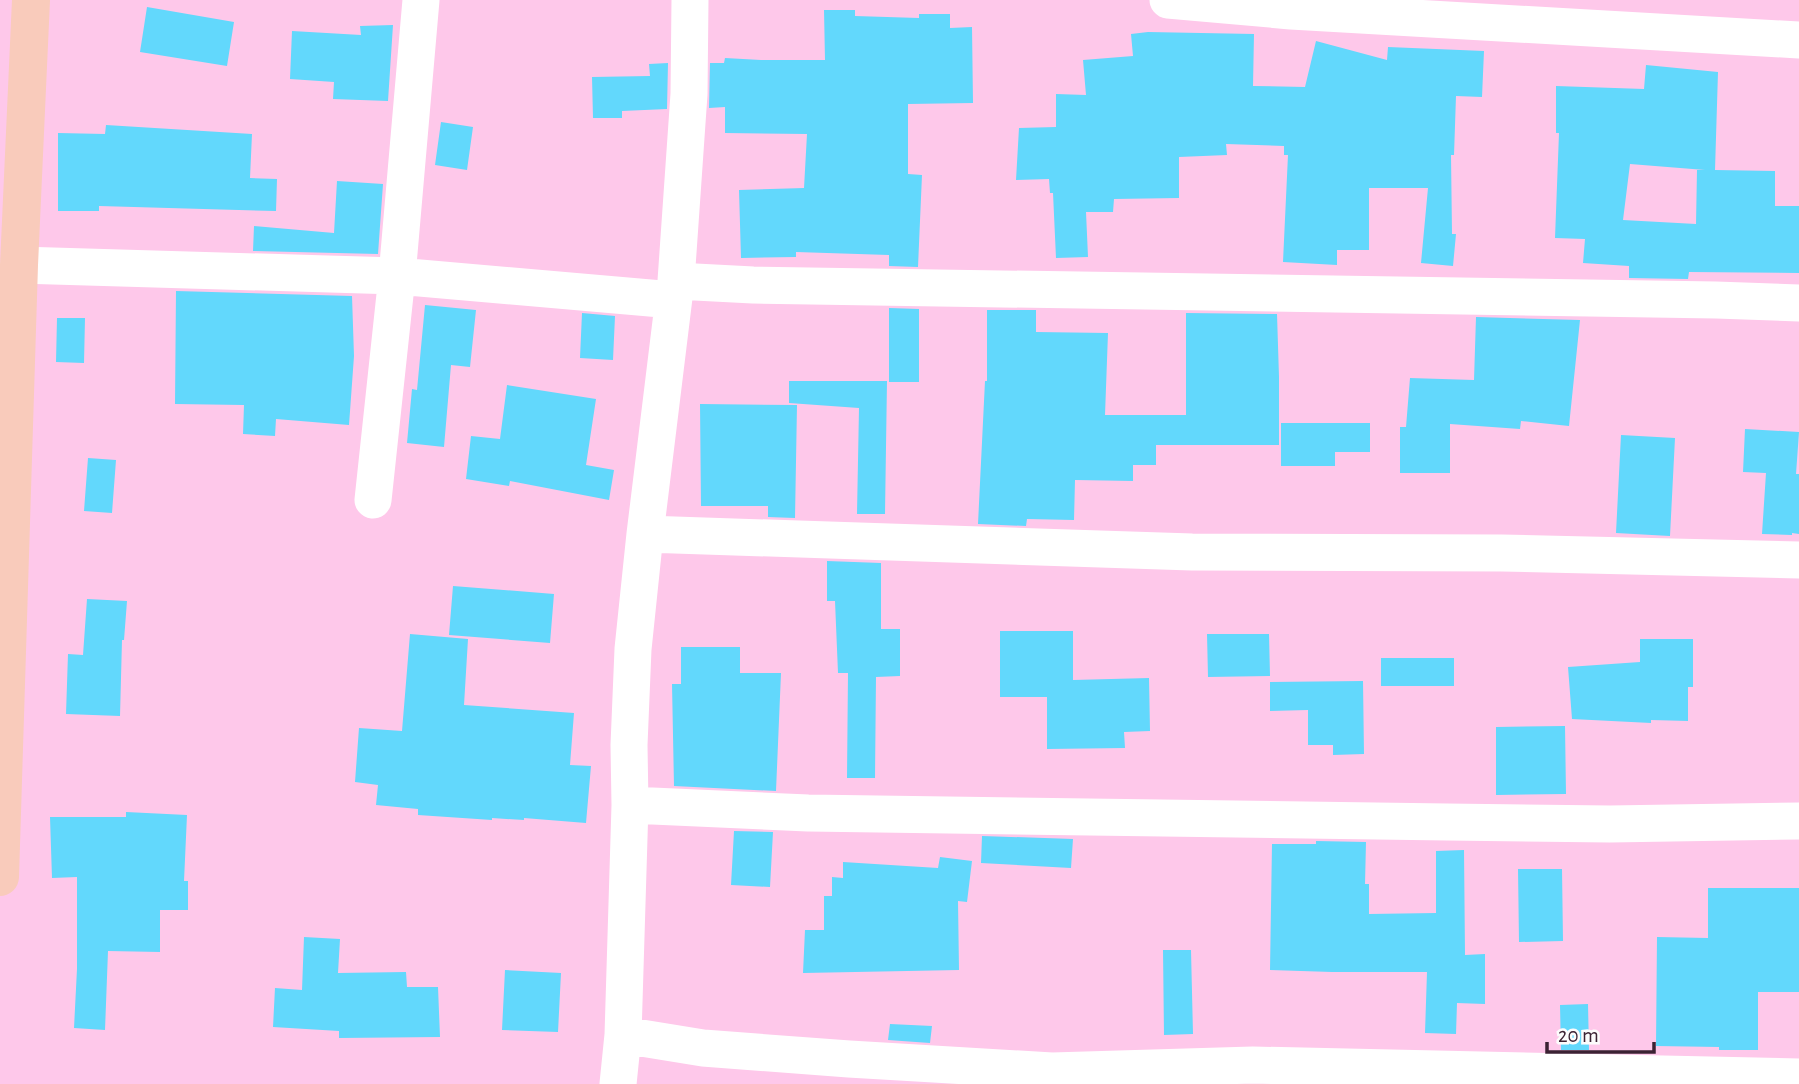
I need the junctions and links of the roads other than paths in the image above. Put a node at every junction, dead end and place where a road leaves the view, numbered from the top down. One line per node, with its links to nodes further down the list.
1 (31, 0): 6 (main road)
2 (421, 0): 8 (street)
3 (690, 0): 9 (street)
4 (1168, 0): 5 (street)
5 (1799, 40)
6 (11, 183): 7 (main road)
7 (19, 265): 8 (street); 16 (main road)
8 (397, 276): 9 (street); 11 (street)
9 (675, 291): 10 (street); 12 (street)
10 (1799, 303)
11 (373, 500)
12 (645, 534): 13 (street); 14 (street)
13 (1799, 560)
14 (630, 805): 15 (street); 17 (street)
15 (1799, 821)
16 (0, 877)
17 (623, 1035): 18 (street); 19 (street)
18 (1799, 1077)
19 (618, 1084)

